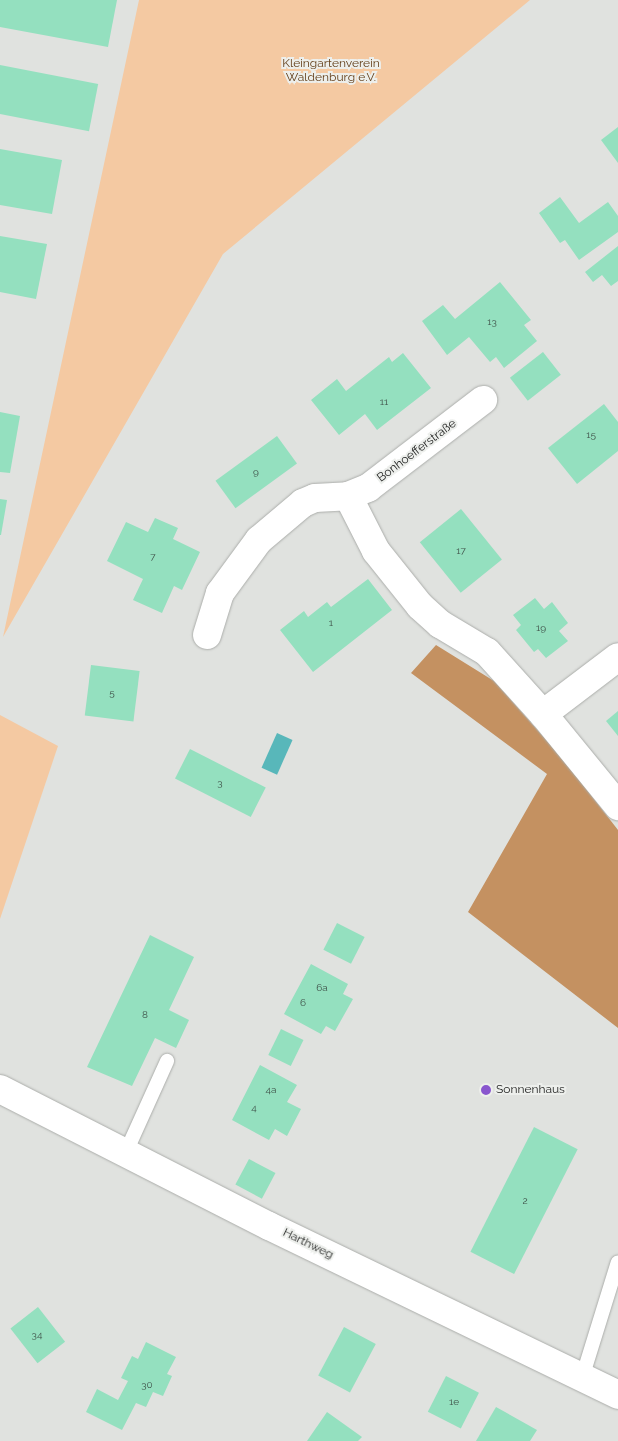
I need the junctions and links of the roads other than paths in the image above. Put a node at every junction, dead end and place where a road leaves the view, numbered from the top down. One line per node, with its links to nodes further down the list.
1 (483, 400): 2 (street, Bonhoefferstraße)
2 (348, 496): 3 (street, Bonhoefferstraße); 5 (street)
3 (207, 636)
4 (618, 657): 5 (street)
5 (543, 714): 6 (street)
6 (618, 806)
7 (167, 1061): 9 (lane)
8 (0, 1089): 9 (street, Harthweg)
9 (126, 1152): 11 (street, Harthweg)
10 (618, 1262): 11 (lane)
11 (582, 1378): 12 (street, Harthweg)
12 (618, 1394)

